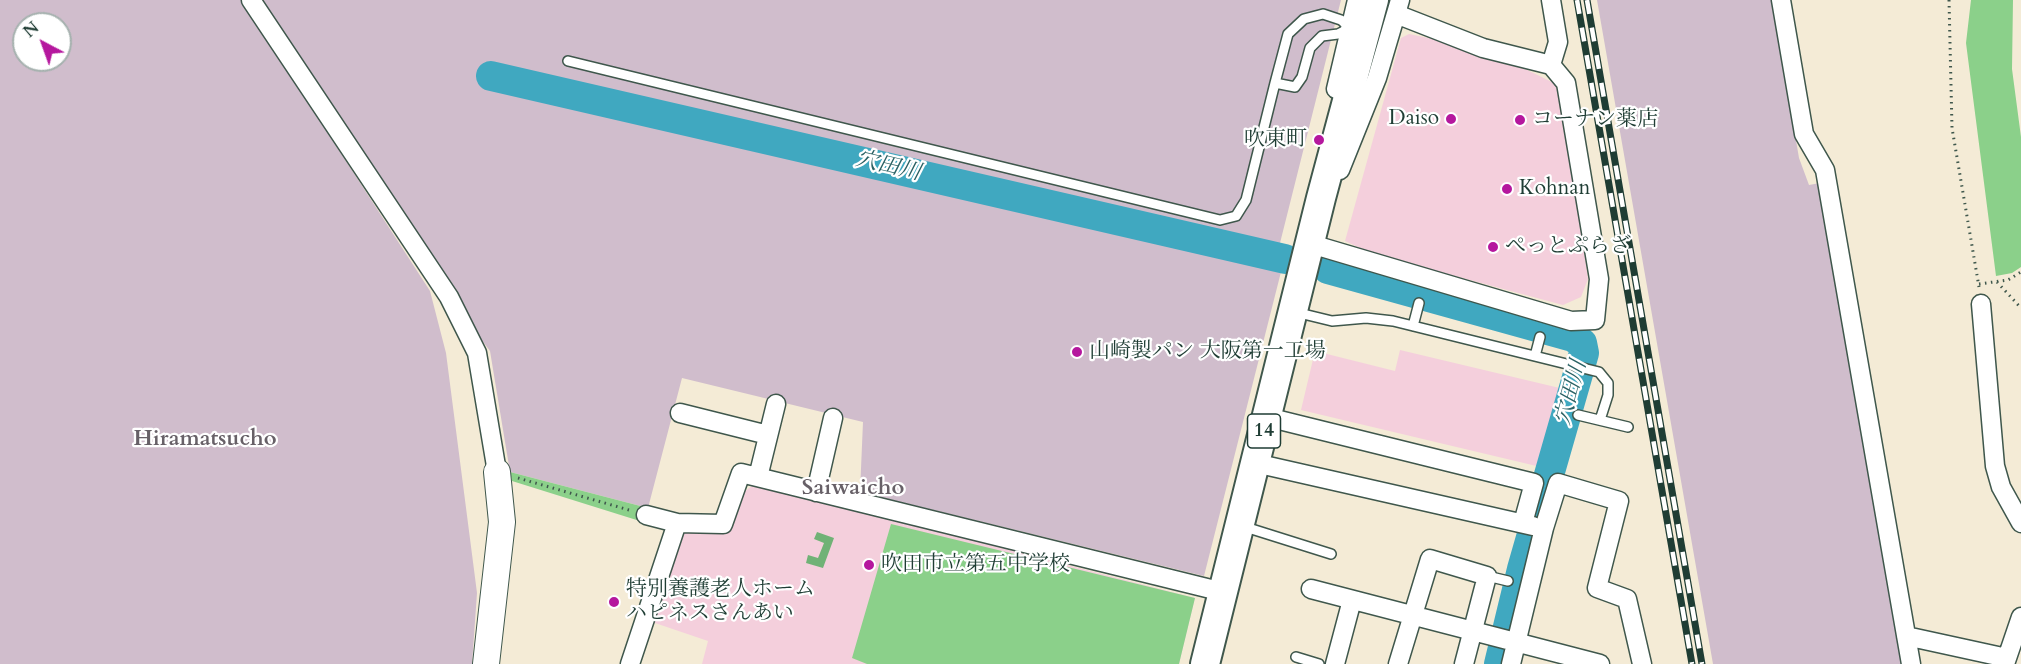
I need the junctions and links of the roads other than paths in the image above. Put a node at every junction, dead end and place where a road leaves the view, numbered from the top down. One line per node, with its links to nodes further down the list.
1 (250, 0): 27 (street)
2 (1357, 0): 6 (street)
3 (1551, 0): 8 (street)
4 (1780, 0): 44 (street)
5 (1390, 5): 8 (street); 10 (main road, 14)
6 (1350, 28): 9 (lane); 9 (lane); 10 (street)
7 (568, 61): 9 (lane)
8 (1551, 65): 11 (street)
9 (1275, 83)
10 (1321, 198): 11 (main road, 14)
11 (1311, 244): 14 (main road, 14)
12 (1419, 303): 15 (lane)
13 (1981, 303): 32 (street)
14 (1294, 312): 15 (lane); 21 (main road, 14)
15 (1413, 326): 17 (lane)
16 (1540, 337): 17 (lane)
17 (1535, 356): 23 (lane)
18 (776, 404): 25 (street)
19 (680, 413): 25 (street)
20 (1578, 415): 23 (lane)
21 (1267, 417): 26 (main road, 14); 34 (street)
22 (833, 418): 29 (street)
23 (1600, 420): 24 (lane)
24 (1629, 427)
25 (768, 435): 28 (street)
26 (1255, 464): 33 (main road, 14); 34 (street)
27 (497, 472): 49 (street)
28 (758, 477): 29 (street); 31 (street)
29 (816, 492): 39 (street)
30 (646, 514): 31 (street)
31 (677, 523): 50 (street)
32 (2021, 523)
33 (1240, 525): 35 (lane); 39 (main road, 14)
34 (1532, 525): 45 (street); 58 (street)
35 (1330, 554)
36 (1487, 576): 37 (lane); 41 (street); 43 (street)
37 (1508, 581)
38 (1311, 589): 40 (street)
39 (1223, 592): 51 (main road, 14)
40 (1352, 600): 41 (street); 53 (street)
41 (1411, 616): 43 (street); 54 (street)
42 (2021, 617): 47 (street)
43 (1473, 631): 45 (street); 55 (street)
44 (1906, 636): 47 (street); 59 (street)
45 (1507, 640): 48 (street); 56 (street)
46 (1296, 657): 52 (lane)
47 (2006, 661)
48 (1578, 662): 57 (street)
49 (486, 664)
50 (630, 664)
51 (1205, 664)
52 (1319, 664)
53 (1335, 664)
54 (1398, 664)
55 (1464, 664)
56 (1511, 664)
57 (1600, 664)
58 (1642, 664)
59 (1911, 664)

